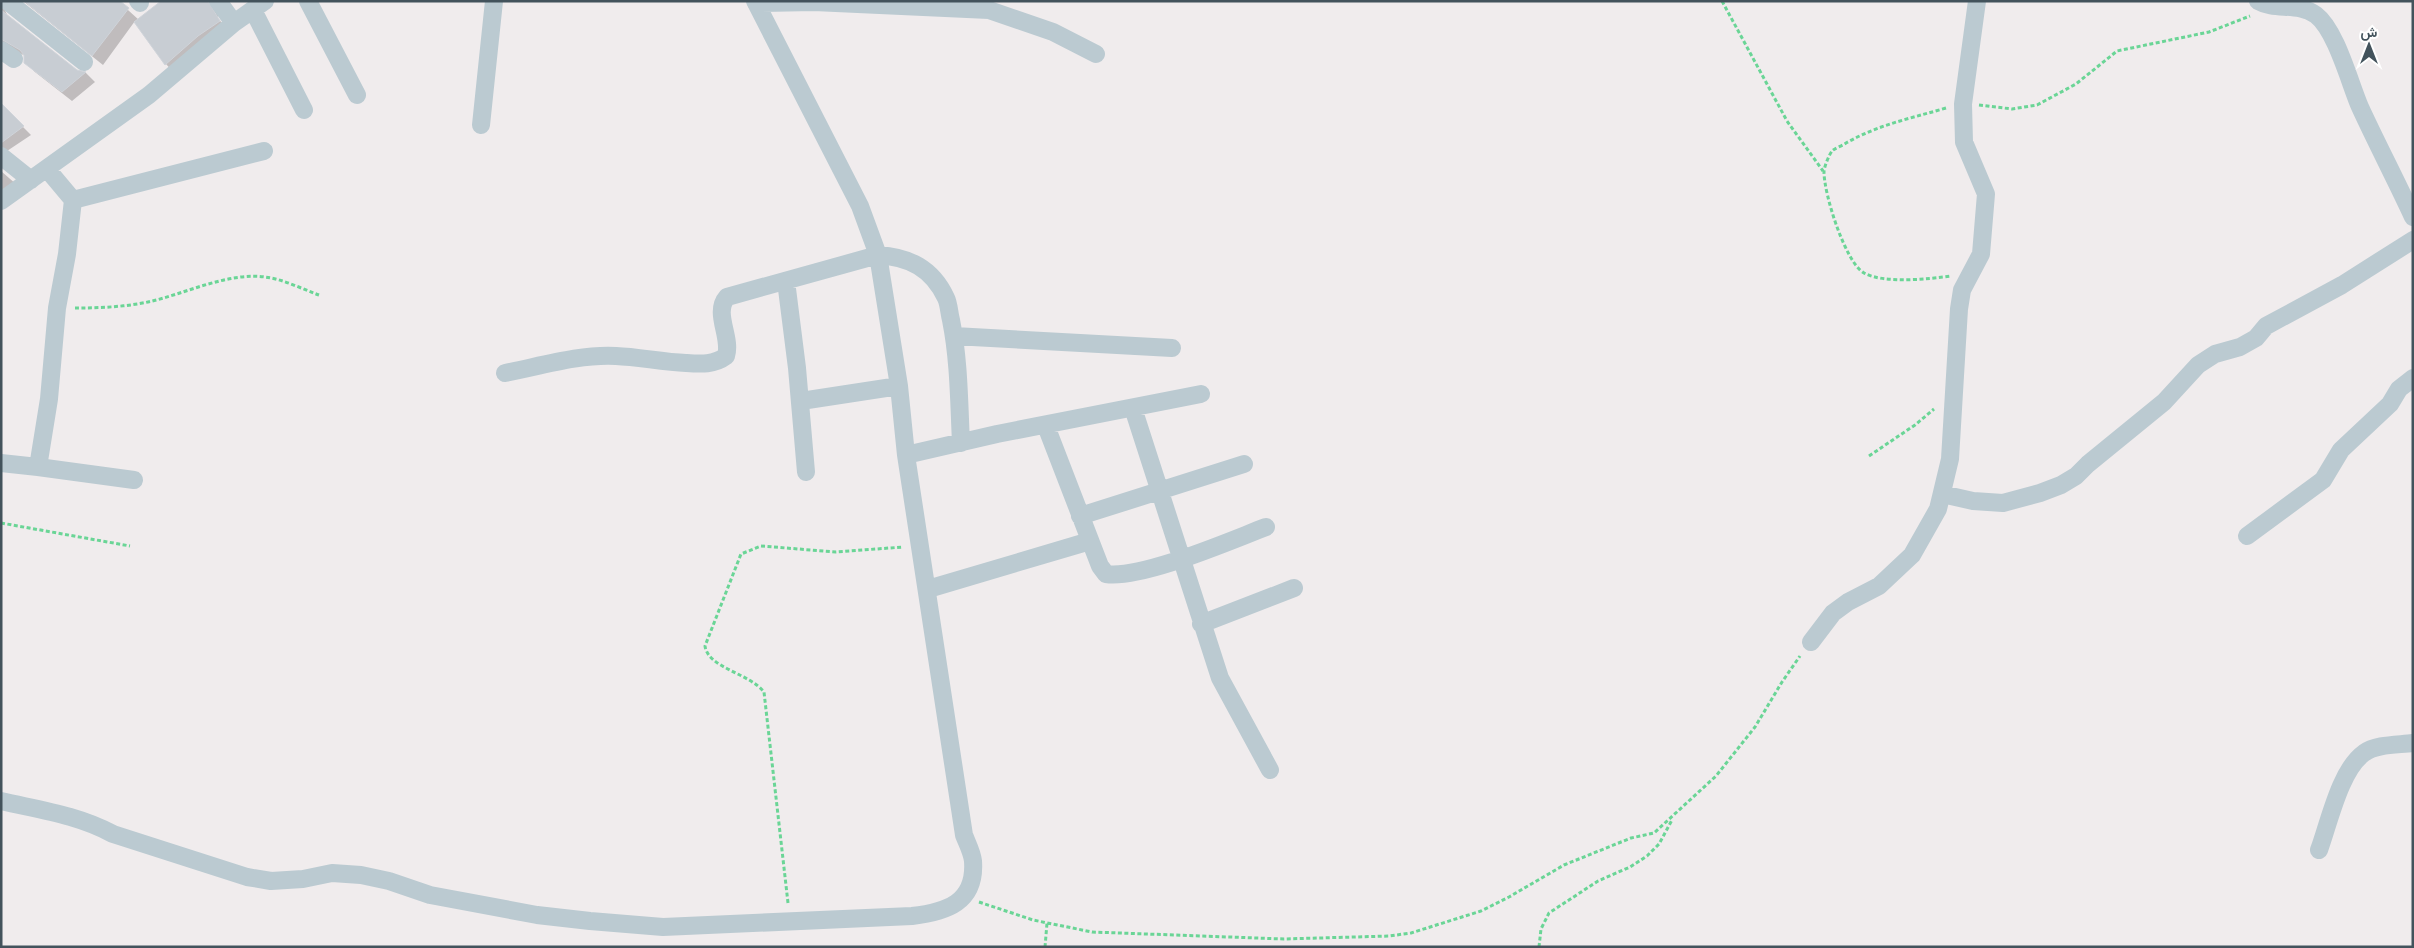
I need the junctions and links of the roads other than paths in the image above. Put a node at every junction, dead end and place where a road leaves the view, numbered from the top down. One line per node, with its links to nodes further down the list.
1 (7, 1): 11 (street)
2 (218, 1): 9 (street)
3 (308, 1): 12 (street)
4 (494, 1): 14 (street)
5 (1977, 1): 42 (street)
6 (755, 2): 10 (street); 23 (street)
7 (2265, 3): 21 (street)
8 (259, 6): 9 (street); 13 (street)
9 (234, 23): 17 (street)
10 (1096, 54)
11 (84, 62)
12 (357, 95)
13 (304, 110)
14 (481, 125)
15 (264, 151): 19 (street)
16 (1, 156): 18 (street)
17 (47, 169): 18 (street); 19 (street)
18 (31, 180): 20 (street)
19 (73, 200): 38 (street)
20 (1, 201)
21 (2413, 217)
22 (2413, 240): 42 (street)
23 (878, 255): 24 (street); 25 (street); 29 (street)
24 (786, 281): 27 (street); 31 (street)
25 (954, 336): 26 (street); 34 (street)
26 (1172, 348)
27 (505, 373)
28 (2413, 378): 45 (street)
29 (900, 386): 31 (street); 35 (street)
30 (1201, 394): 32 (street)
31 (801, 401): 39 (street)
32 (1133, 408): 33 (street); 41 (street)
33 (1046, 426): 34 (street); 43 (street)
34 (961, 443): 35 (street)
35 (906, 455): 49 (street)
36 (1, 464): 38 (street)
37 (1244, 464): 41 (street)
38 (38, 467): 40 (street)
39 (806, 472)
40 (134, 480)
41 (1159, 489): 43 (street); 47 (street)
42 (1942, 494): 51 (street)
43 (1080, 516): 46 (street)
44 (1266, 527): 47 (street)
45 (2247, 536)
46 (1090, 541): 47 (street); 49 (street)
47 (1180, 558): 50 (street)
48 (1294, 588): 50 (street)
49 (928, 589): 54 (street)
50 (1201, 624): 53 (street)
51 (1811, 642)
52 (2413, 743): 55 (street)
53 (1270, 770)
54 (1, 802)
55 (2319, 850)

